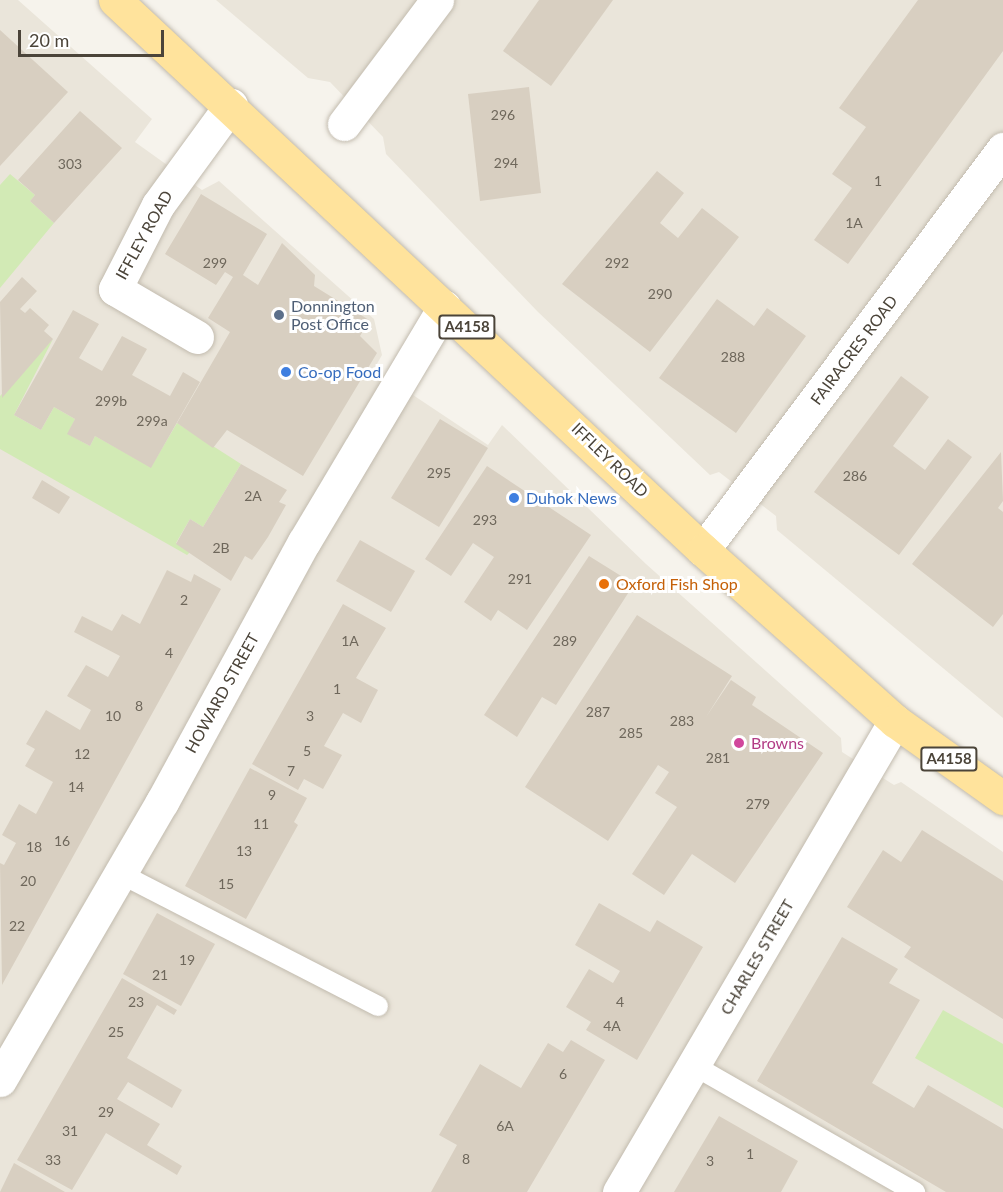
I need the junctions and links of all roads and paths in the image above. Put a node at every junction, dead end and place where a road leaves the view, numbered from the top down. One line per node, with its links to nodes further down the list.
1 (115, 0): 3 (main road, IFFLEY ROAD / A4158)
2 (437, 0): 4 (street)
3 (231, 105): 6 (main road, IFFLEY ROAD / A4158); 7 (street, IFFLEY ROAD)
4 (344, 124)
5 (1003, 149): 8 (street, FAIRACRES ROAD)
6 (444, 307): 8 (main road, IFFLEY ROAD / A4158); 11 (street, HOWARD STREET)
7 (197, 338)
8 (703, 549): 9 (main road, IFFLEY ROAD / A4158)
9 (895, 721): 10 (main road, IFFLEY ROAD / A4158); 13 (street, CHARLES STREET)
10 (1003, 798)
11 (121, 874): 12 (lane); 14 (street, HOWARD STREET)
12 (378, 1006)
13 (693, 1065): 15 (street, CHARLES STREET); 16 (lane)
14 (0, 1080)
15 (619, 1192)
16 (915, 1192)

